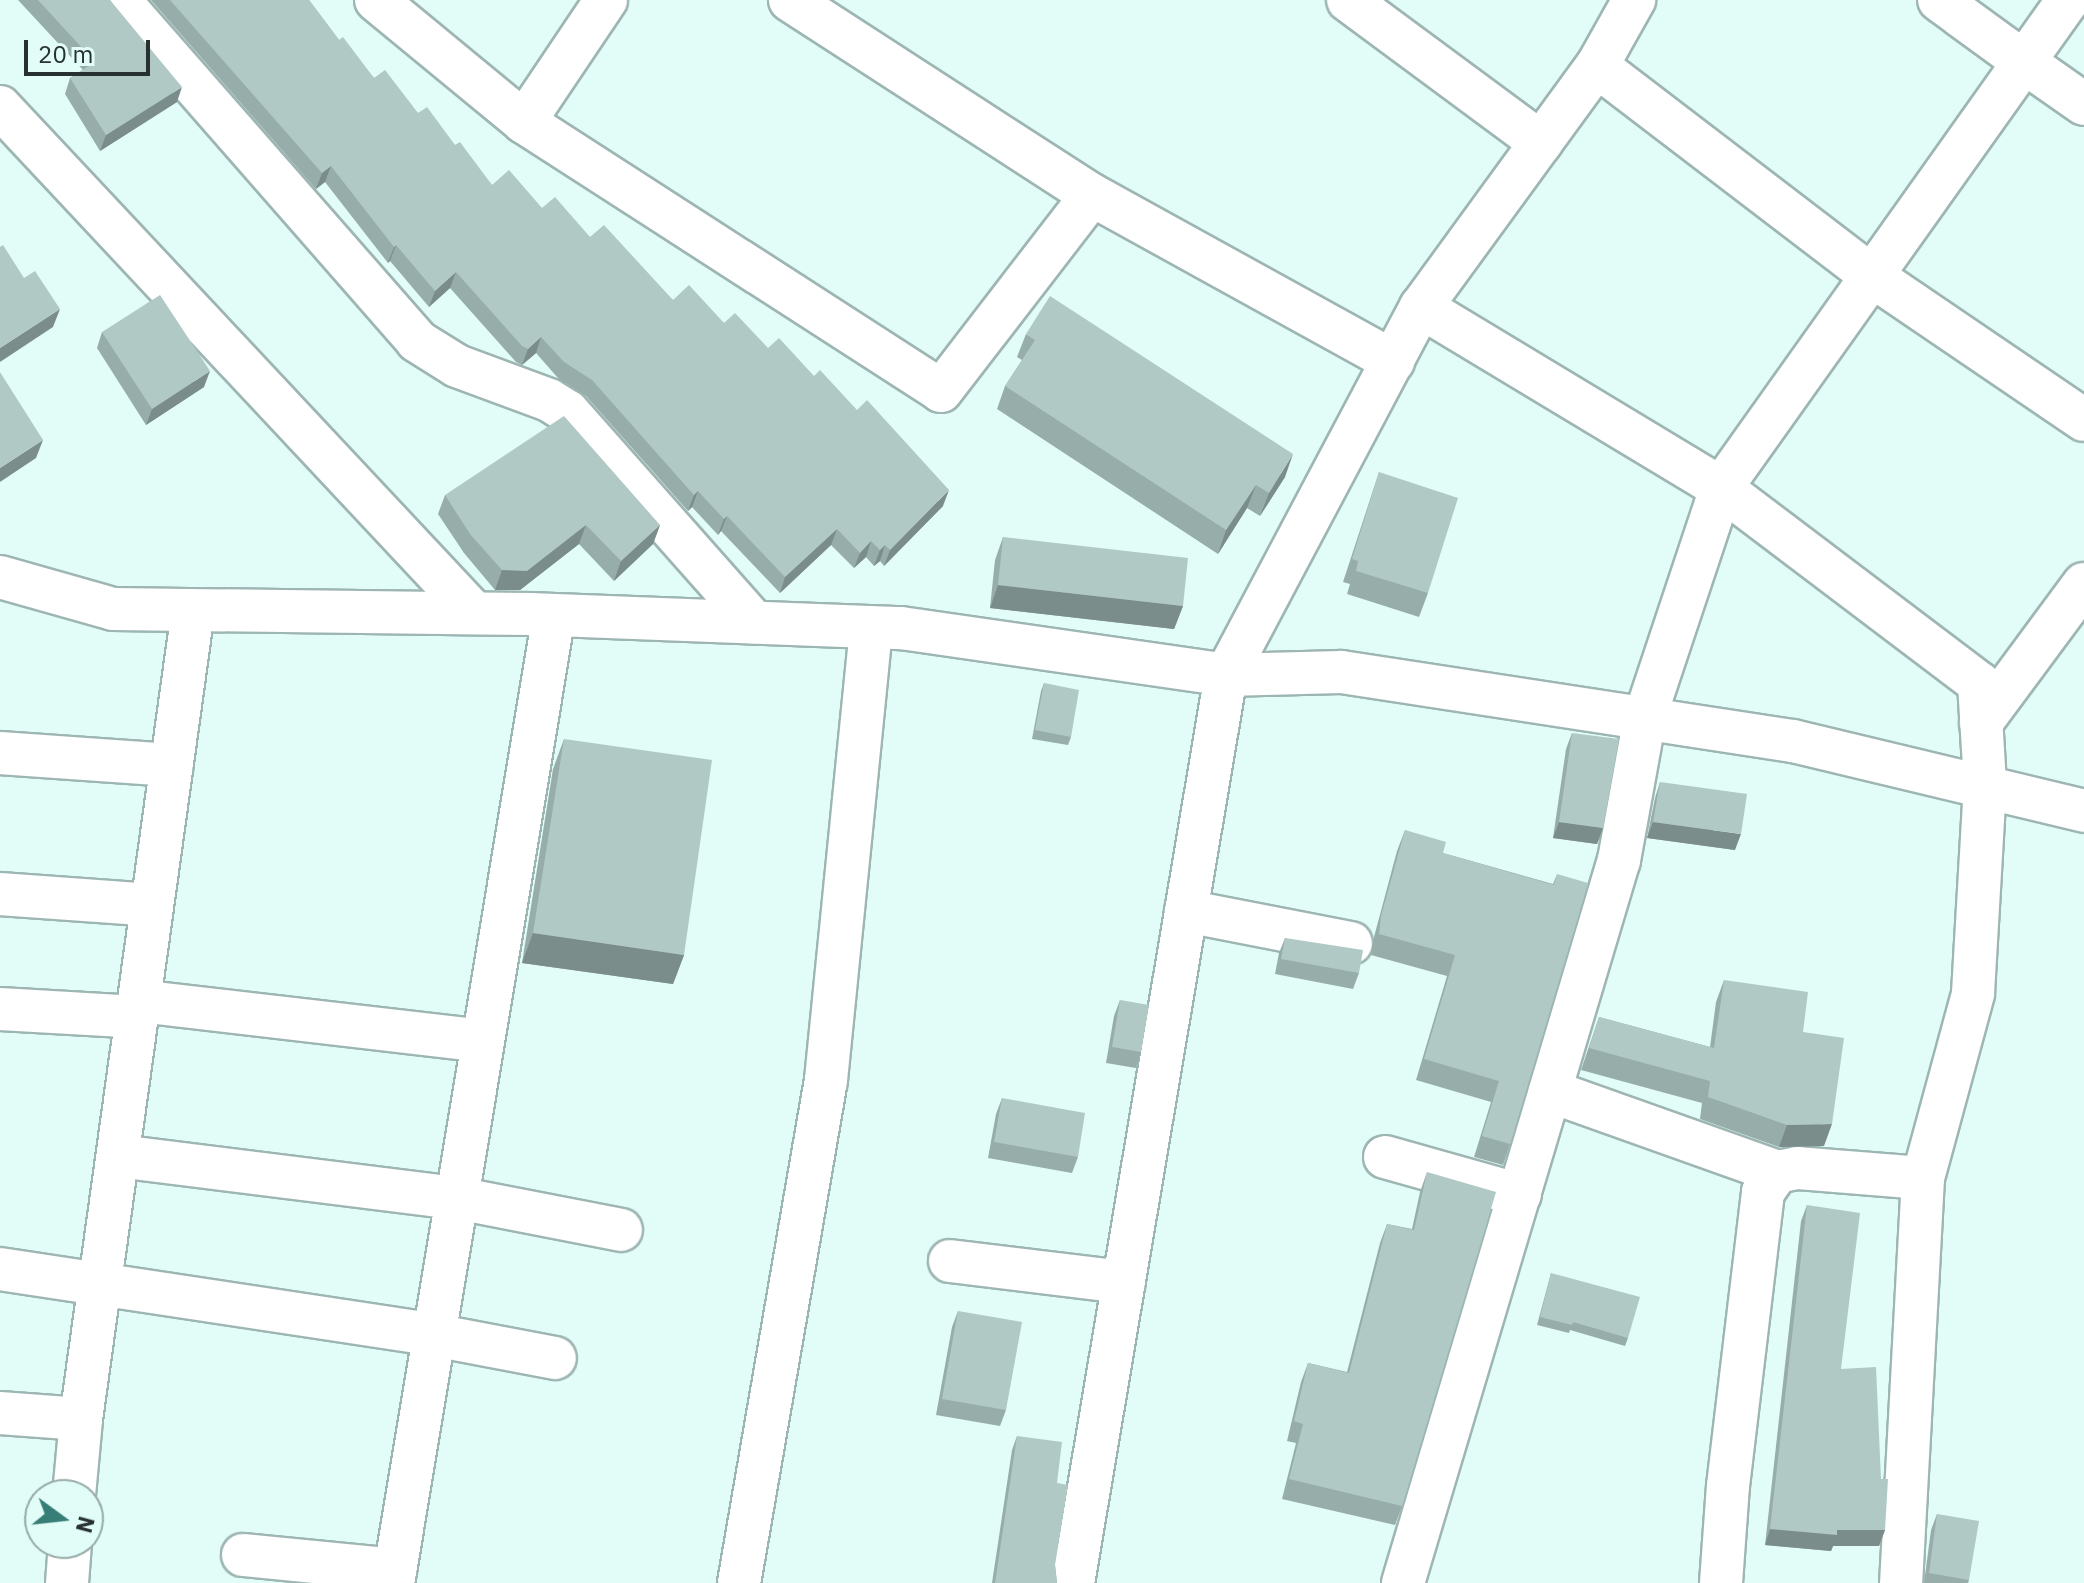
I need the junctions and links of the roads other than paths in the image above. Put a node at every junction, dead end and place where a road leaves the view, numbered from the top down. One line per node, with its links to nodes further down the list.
1 (119, 0): 26 (street)
2 (376, 0): 13 (street)
3 (606, 0): 13 (street)
4 (790, 0): 15 (street)
5 (1348, 0): 14 (street)
6 (1634, 0): 10 (street)
7 (1939, 0): 9 (street)
8 (2068, 0): 9 (street)
9 (2024, 62): 11 (street); 16 (street)
10 (1597, 66): 14 (street); 16 (street)
11 (2084, 104)
12 (0, 107): 24 (street)
13 (524, 122): 15 (street)
14 (1541, 143): 17 (street)
15 (1092, 195): 18 (street)
16 (1872, 276): 19 (street); 20 (street)
17 (1421, 307): 18 (street); 20 (street)
18 (1393, 361): 28 (street)
19 (2084, 420)
20 (1721, 488): 29 (street); 30 (street)
21 (0, 577): 23 (street)
22 (2084, 584): 30 (street)
23 (193, 611): 24 (street); 32 (street)
24 (474, 613): 25 (street)
25 (554, 615): 26 (street); 41 (street)
26 (754, 622): 27 (street)
27 (871, 627): 28 (street); 63 (street)
28 (1226, 675): 29 (street); 37 (street)
29 (1645, 717): 33 (street); 42 (street)
30 (1981, 723): 33 (street)
31 (0, 753): 32 (street)
32 (172, 765): 36 (street)
33 (1985, 785): 34 (street); 46 (street)
34 (2084, 811)
35 (0, 894): 36 (street)
36 (152, 905): 40 (street)
37 (1186, 911): 38 (street); 53 (street)
38 (1351, 943)
39 (0, 1009): 40 (street)
40 (138, 1009): 41 (street); 43 (street)
41 (483, 1041): 48 (street)
42 (1550, 1091): 45 (street); 47 (street)
43 (118, 1156): 48 (street); 52 (street)
44 (1385, 1157): 47 (street)
45 (1777, 1172): 46 (street); 66 (street)
46 (1923, 1178): 67 (street)
47 (1520, 1195): 65 (street)
48 (457, 1198): 49 (street); 54 (street)
49 (621, 1230)
50 (950, 1261): 53 (street)
51 (0, 1269): 52 (street)
52 (100, 1282): 54 (street); 57 (street)
53 (1124, 1282): 64 (street)
54 (434, 1335): 55 (street); 61 (street)
55 (555, 1358)
56 (0, 1413): 57 (street)
57 (81, 1419): 58 (street)
58 (75, 1479)
59 (243, 1555): 61 (street)
60 (69, 1559): 62 (street)
61 (394, 1576)
62 (67, 1583)
63 (739, 1583)
64 (1075, 1583)
65 (1403, 1583)
66 (1721, 1583)
67 (1901, 1583)

